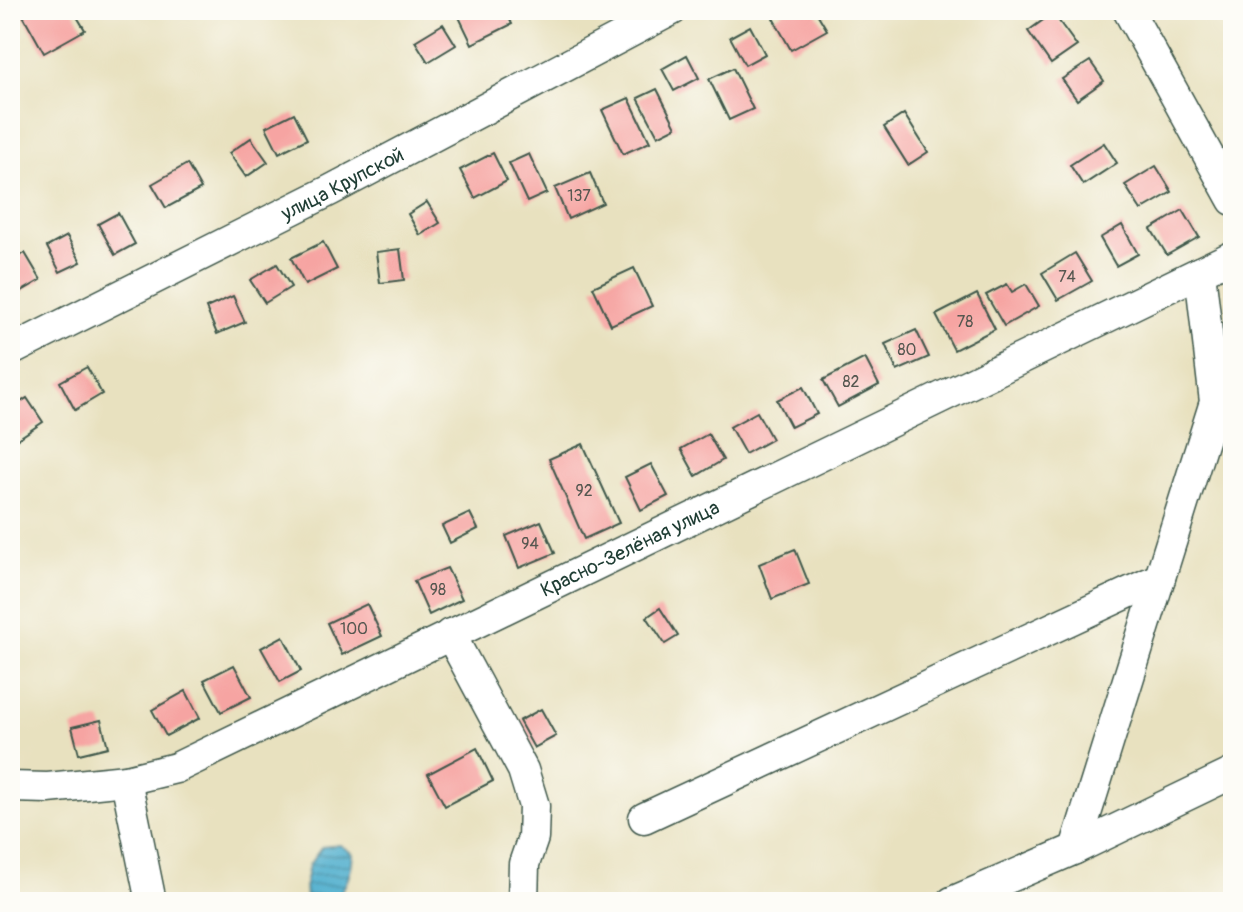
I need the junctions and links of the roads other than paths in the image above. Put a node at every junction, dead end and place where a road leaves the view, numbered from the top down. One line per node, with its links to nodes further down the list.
1 (672, 10): 6 (street, улица Крупской)
2 (1128, 10): 3 (street)
3 (1233, 200)
4 (1233, 256): 5 (street, Красно-Зелёная улица)
5 (1200, 272): 7 (street); 8 (street, Красно-Зелёная улица)
6 (10, 351)
7 (1160, 578): 12 (street); 13 (street)
8 (450, 634): 10 (street, Красно-Зелёная улица); 15 (street)
9 (1233, 773): 13 (street)
10 (126, 780): 11 (street, Красно-Зелёная улица); 14 (street)
11 (10, 787)
12 (644, 818)
13 (1075, 849): 16 (street)
14 (151, 902)
15 (523, 902)
16 (952, 902)

